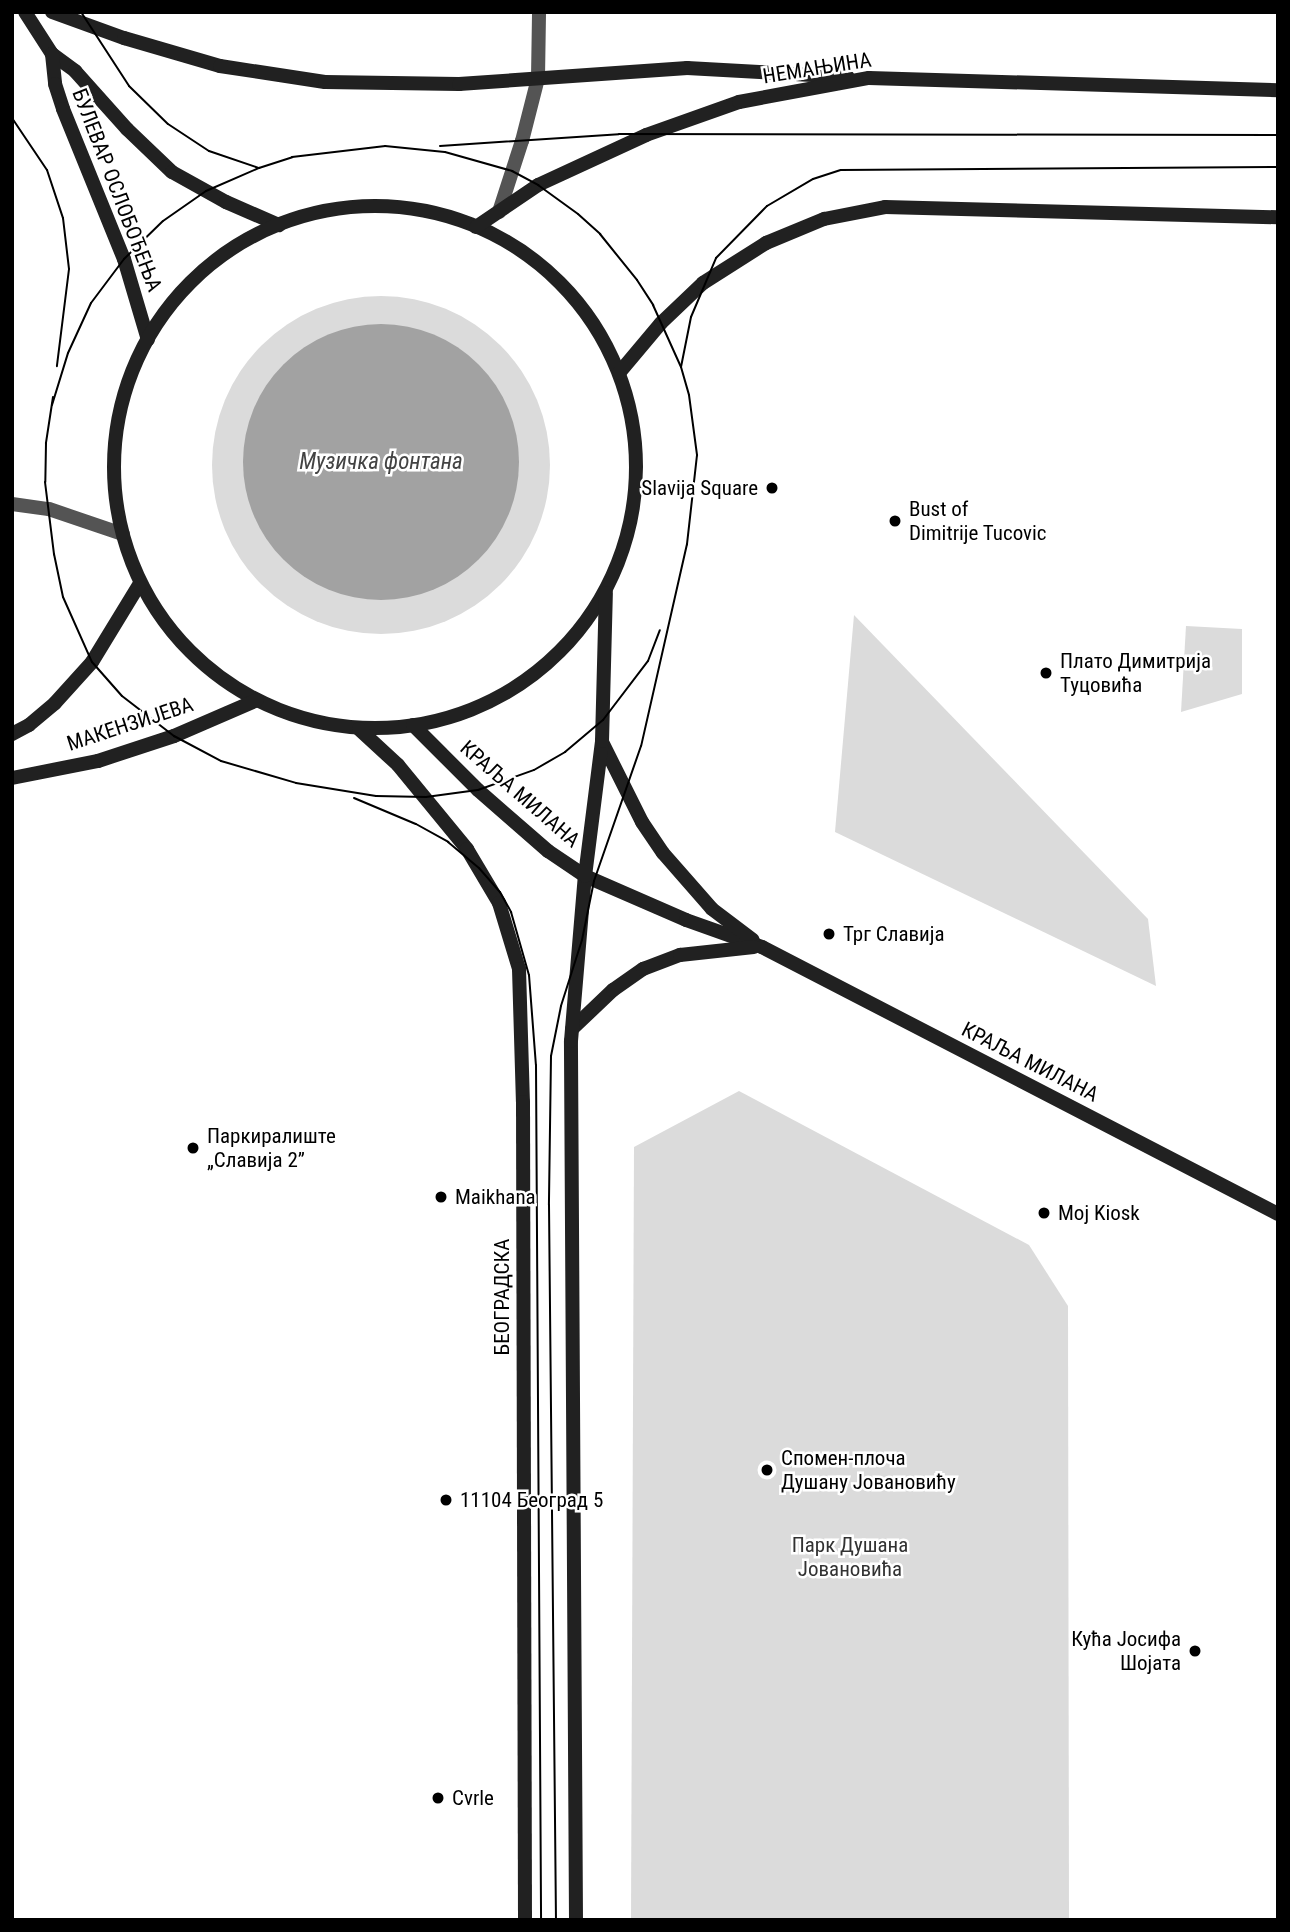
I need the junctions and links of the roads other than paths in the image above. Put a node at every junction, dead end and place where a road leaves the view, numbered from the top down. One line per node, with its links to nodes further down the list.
1 (25, 12): 4 (main road, БУЛЕВАР ОСЛОБОЂЕЊА)
2 (52, 12): 5 (main road)
3 (539, 12): 5 (street)
4 (52, 54): 10 (main road, БУЛЕВАР ОСЛОБОЂЕЊА); 12 (main road, БУЛЕВАР ОСЛОБОЂЕЊА)
5 (538, 78): 6 (main road); 8 (street)
6 (869, 78): 7 (main road, НЕМАЊИНА); 8 (main road, НЕМАЊИНА)
7 (1278, 90)
8 (499, 212): 11 (main road, НЕМАЊИНА)
9 (1278, 217): 13 (main road)
10 (279, 225): 11 (main road); 12 (main road)
11 (476, 226): 13 (main road)
12 (148, 340): 15 (main road)
13 (619, 373): 17 (main road)
14 (12, 504): 15 (street)
15 (123, 534): 16 (main road)
16 (139, 584): 18 (main road); 21 (main road, МАКЕНЗИЈЕВА)
17 (606, 590): 19 (main road); 22 (main road, КРАЉА МИЛАНА)
18 (257, 700): 20 (main road); 23 (main road, МАКЕНЗИЈЕВА)
19 (413, 724): 20 (main road); 24 (main road, КРАЉА МИЛАНА)
20 (359, 729): 28 (main road, БЕОГРАДСКА)
21 (12, 734)
22 (602, 741): 24 (main road); 25 (main road, КРАЉА МИЛАНА)
23 (12, 778)
24 (585, 876): 25 (main road, КРАЉА МИЛАНА); 26 (main road)
25 (762, 947): 26 (main road); 27 (main road, КРАЉА МИЛАНА)
26 (572, 1029): 29 (main road)
27 (1278, 1214)
28 (525, 1920)
29 (576, 1920)

